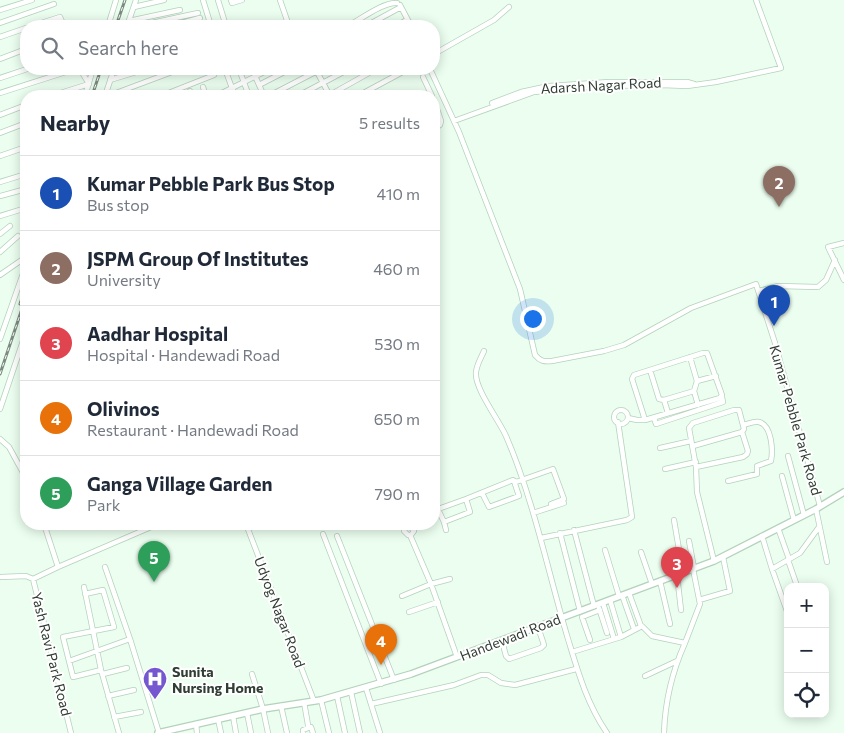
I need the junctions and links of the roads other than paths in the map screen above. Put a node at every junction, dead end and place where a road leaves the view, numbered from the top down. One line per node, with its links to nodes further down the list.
1 (32, 0): 15 (street)
2 (116, 0): 21 (street)
3 (136, 0): 13 (street)
4 (164, 0): 13 (street)
5 (203, 0): 26 (street)
6 (218, 0): 27 (street)
7 (231, 0): 8 (street)
8 (242, 0)
9 (280, 0): 28 (street)
10 (756, 0): 85 (street, Adarsh Nagar Road)
11 (398, 3): 29 (street); 30 (street); 31 (street)
12 (54, 4): 32 (street)
13 (134, 7): 22 (street)
14 (509, 7): 35 (street)
15 (0, 10)
16 (180, 10): 23 (street)
17 (198, 13): 24 (street)
18 (200, 18): 25 (street)
19 (51, 20): 20 (street)
20 (61, 20)
21 (110, 20)
22 (129, 20)
23 (143, 20)
24 (166, 20)
25 (193, 20)
26 (209, 20)
27 (224, 20)
28 (286, 20)
29 (359, 20)
30 (374, 20)
31 (408, 20)
32 (0, 23)
33 (20, 30): 34 (street)
34 (0, 37)
35 (440, 51)
36 (20, 52): 37 (street)
37 (0, 59)
38 (20, 72): 57 (street)
39 (56, 75): 81 (street)
40 (84, 75): 61 (street)
41 (91, 75): 61 (street)
42 (112, 75): 58 (street)
43 (126, 75): 58 (street)
44 (164, 75): 68 (street)
45 (227, 75): 64 (street)
46 (241, 75): 59 (street)
47 (279, 75): 63 (street)
48 (309, 75): 74 (street)
49 (320, 75): 60 (street)
50 (338, 75): 60 (street)
51 (366, 75): 77 (street)
52 (397, 75): 78 (street)
53 (433, 75): 80 (street)
54 (214, 76): 69 (street)
55 (255, 76): 59 (street); 63 (street)
56 (422, 77): 79 (street)
57 (0, 78)
58 (110, 80): 67 (street)
59 (243, 82): 64 (street); 72 (street)
60 (324, 83): 75 (street); 76 (street)
61 (89, 84): 65 (street); 66 (street)
62 (203, 86): 70 (street)
63 (260, 86): 73 (street)
64 (232, 88): 71 (street)
65 (70, 90)
66 (87, 90)
67 (108, 90)
68 (122, 90)
69 (177, 90)
70 (204, 90)
71 (229, 90)
72 (246, 90)
73 (262, 90)
74 (280, 90)
75 (310, 90)
76 (327, 90)
77 (339, 90)
78 (369, 90)
79 (428, 90)
80 (439, 90)
81 (0, 93)
82 (441, 94): 85 (street)
83 (20, 107): 84 (street)
84 (0, 115)
85 (453, 120): 106 (street)
86 (20, 125): 87 (street)
87 (0, 133)
88 (20, 149): 89 (street)
89 (0, 156)
90 (20, 176): 91 (street)
91 (0, 182)
92 (20, 191): 93 (street)
93 (0, 196)
94 (20, 210): 95 (street)
95 (0, 216)
96 (10, 226): 97 (street)
97 (0, 234)
98 (18, 236): 100 (street)
99 (844, 243): 101 (street)
100 (0, 252)
101 (835, 260): 104 (street); 106 (street)
102 (20, 261): 103 (street)
103 (0, 274)
104 (844, 280)
105 (20, 282): 107 (street)
106 (759, 292): 143 (street, Kumar Pebble Park Road)
107 (0, 339)
108 (20, 350): 118 (street)
109 (484, 351): 135 (street)
110 (690, 357): 111 (street); 112 (street); 113 (street)
111 (650, 370): 116 (street); 122 (street)
112 (716, 376): 113 (street); 115 (street)
113 (697, 381): 114 (street)
114 (694, 390): 116 (street); 117 (street)
115 (722, 397): 117 (street); 121 (street)
116 (664, 400): 119 (street)
117 (698, 405): 119 (street)
118 (0, 409)
119 (668, 413): 121 (street)
120 (628, 418): 122 (street); 123 (street); 123 (street)
121 (654, 418): 122 (street)
122 (645, 420)
123 (618, 422): 157 (street)
124 (743, 425): 125 (street); 127 (street); 136 (street)
125 (742, 432): 127 (street); 130 (street)
126 (0, 439): 131 (street)
127 (692, 444): 128 (street); 130 (street)
128 (660, 448)
129 (788, 456): 146 (street)
130 (696, 464): 132 (street); 168 (street)
131 (20, 467)
132 (664, 469)
133 (782, 476): 148 (street)
134 (514, 480): 135 (street); 138 (street); 138 (street)
135 (522, 480): 140 (street); 145 (street)
136 (728, 482)
137 (844, 492): 143 (main road, Handewadi Road)
138 (482, 493): 139 (street)
139 (466, 499): 142 (street); 149 (street)
140 (551, 504)
141 (564, 504): 145 (street)
142 (440, 508)
143 (818, 508): 146 (main road, Handewadi Road); 150 (street, Kumar Pebble Park Road)
144 (440, 513): 149 (street)
145 (533, 513): 162 (street)
146 (804, 515): 148 (main road, Handewadi Road)
147 (674, 520): 174 (street)
148 (794, 520): 151 (main road, Handewadi Road)
149 (444, 522): 156 (street)
150 (819, 527): 167 (street); 169 (street, Kumar Pebble Park Road)
151 (778, 528): 161 (main road, Handewadi Road); 167 (street)
152 (46, 530): 171 (street)
153 (144, 530): 171 (street)
154 (248, 530): 226 (street, Udyog Nagar Road)
155 (413, 530): 180 (street)
156 (446, 530)
157 (574, 530): 158 (street); 191 (street)
158 (560, 533): 162 (street); 193 (street)
159 (323, 534): 219 (street)
160 (337, 536): 218 (street)
161 (762, 536): 166 (main road, Handewadi Road); 173 (street)
162 (541, 538): 195 (street)
163 (689, 541): 172 (street)
164 (605, 550): 186 (street)
165 (641, 552): 181 (street)
166 (723, 557): 168 (main road, Handewadi Road); 188 (street)
167 (789, 559): 173 (street); 179 (street)
168 (714, 561): 172 (main road, Handewadi Road)
169 (827, 562)
170 (106, 567): 203 (street)
171 (58, 568): 176 (street)
172 (694, 569): 174 (main road, Handewadi Road); 188 (street)
173 (772, 569): 190 (street)
174 (680, 574): 178 (main road, Handewadi Road); 192 (street)
175 (1, 577): 176 (street, Yash Ravi Park Road)
176 (34, 579): 239 (street, Yash Ravi Park Road)
177 (450, 579): 180 (street)
178 (660, 581): 181 (main road, Handewadi Road); 196 (street)
179 (796, 583)
180 (431, 584): 185 (street); 189 (street)
181 (652, 584): 183 (main road, Handewadi Road)
182 (84, 587): 184 (street)
183 (629, 593): 186 (main road, Handewadi Road); 197 (street)
184 (85, 594): 200 (street); 200 (street)
185 (402, 596)
186 (621, 596): 187 (main road, Handewadi Road); 199 (street)
187 (610, 600): 191 (main road, Handewadi Road); 202 (street)
188 (700, 600): 207 (street)
189 (438, 602): 194 (street); 210 (street)
190 (784, 603)
191 (596, 607): 193 (main road, Handewadi Road); 201 (street); 204 (street); 205 (street)
192 (681, 610)
193 (580, 611): 195 (main road, Handewadi Road)
194 (409, 612)
195 (562, 618): 198 (main road, Handewadi Road); 209 (street)
196 (670, 624)
197 (641, 626): 199 (street); 207 (street)
198 (538, 627): 206 (main road, Handewadi Road); 206 (street)
199 (634, 629): 202 (street)
200 (93, 631): 208 (street); 211 (street)
201 (607, 633)
202 (621, 637): 204 (street)
203 (130, 639): 208 (street); 241 (street)
204 (614, 639): 209 (street)
205 (590, 640)
206 (502, 641): 210 (main road, Handewadi Road)
207 (685, 643): 212 (street)
208 (97, 651): 211 (street); 215 (street)
209 (572, 652): 214 (street)
210 (457, 657): 218 (main road, Handewadi Road)
211 (69, 662): 215 (street)
212 (677, 662): 217 (street); 255 (street)
213 (127, 668): 215 (street)
214 (576, 669): 228 (street); 254 (street)
215 (102, 672): 223 (street)
216 (252, 674): 230 (street)
217 (645, 676)
218 (394, 680): 219 (main road, Handewadi Road)
219 (381, 684): 220 (main road, Handewadi Road)
220 (366, 688): 222 (main road, Handewadi Road); 228 (street)
221 (134, 690): 223 (street)
222 (351, 692): 224 (main road, Handewadi Road); 252 (street)
223 (108, 696): 234 (street)
224 (337, 696): 225 (main road, Handewadi Road); 251 (street)
225 (321, 700): 226 (main road, Handewadi Road); 250 (street)
226 (314, 701): 227 (main road, Handewadi Road)
227 (304, 702): 229 (main road, Handewadi Road); 237 (street)
228 (371, 704): 253 (street)
229 (281, 706): 230 (main road, Handewadi Road); 247 (street)
230 (263, 709): 232 (main road, Handewadi Road); 246 (street)
231 (141, 712): 234 (street)
232 (248, 712): 233 (main road, Handewadi Road); 245 (street)
233 (233, 716): 235 (main road, Handewadi Road); 244 (street)
234 (114, 717): 240 (street)
235 (218, 719): 236 (main road, Handewadi Road); 243 (street)
236 (196, 724): 238 (main road, Handewadi Road); 242 (street)
237 (308, 725)
238 (175, 731): 241 (main road, Handewadi Road)
239 (71, 733)
240 (118, 733)
241 (158, 733)
242 (197, 733)
243 (220, 733)
244 (236, 733)
245 (251, 733)
246 (268, 733)
247 (287, 733)
248 (303, 733): 249 (street)
249 (313, 733)
250 (329, 733)
251 (346, 733)
252 (360, 733)
253 (380, 733)
254 (607, 733)
255 (664, 733)

